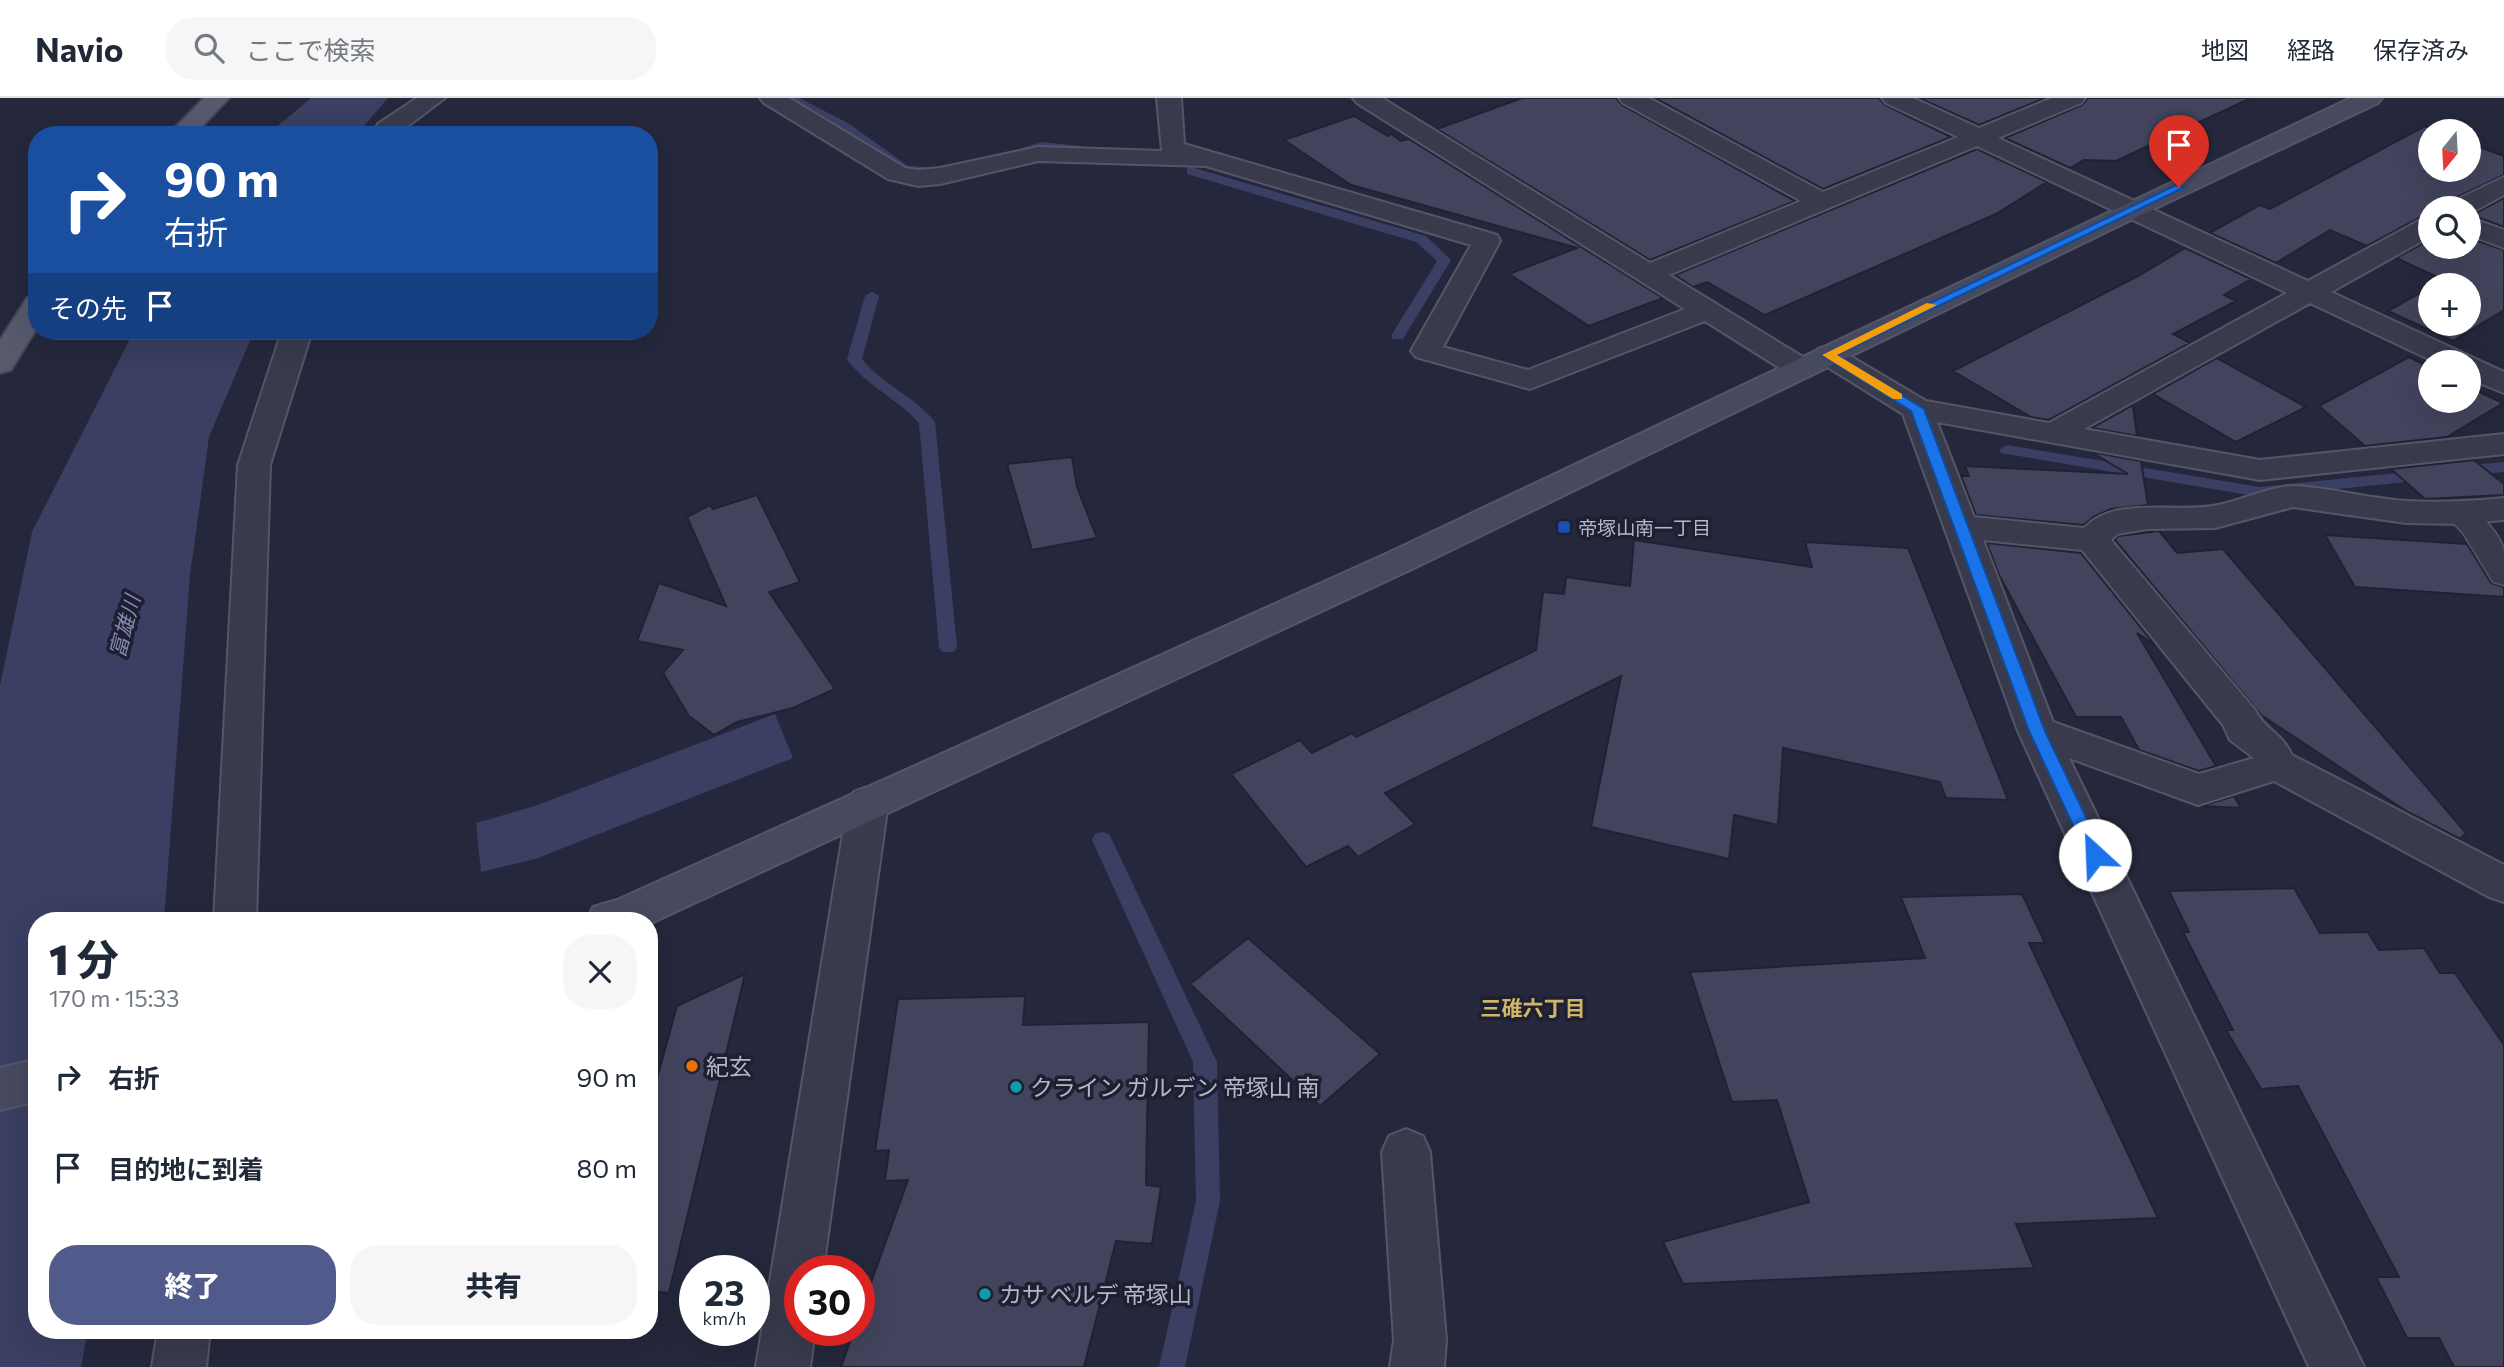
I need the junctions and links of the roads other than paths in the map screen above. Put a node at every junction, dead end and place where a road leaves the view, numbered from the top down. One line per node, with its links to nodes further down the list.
1 (217, 98): 10 (main road)
2 (433, 98): 11 (street)
3 (772, 98): 13 (street)
4 (1169, 98): 13 (street)
5 (1366, 98): 21 (street)
6 (1631, 98): 16 (street)
7 (1894, 98): 12 (street)
8 (2073, 98): 12 (street)
9 (2370, 98): 17 (street)
10 (189, 126)
11 (393, 126)
12 (1978, 137): 16 (street); 17 (street)
13 (1218, 160): 23 (street)
14 (2504, 185): 15 (street)
15 (2481, 197)
16 (1822, 202): 21 (street)
17 (2132, 209): 22 (street); 27 (street)
18 (2481, 230): 20 (street)
19 (2418, 232): 22 (street)
20 (2504, 240)
21 (1650, 273): 23 (street)
22 (2309, 292): 26 (street); 32 (street)
23 (1705, 311): 27 (street)
24 (28, 318): 28 (main road)
25 (294, 340): 45 (street)
26 (2432, 350)
27 (1814, 362): 31 (street); 43 (street)
28 (0, 363)
29 (2481, 373): 30 (street)
30 (2504, 384)
31 (1917, 409): 32 (street); 38 (street)
32 (2052, 434): 34 (street)
33 (2504, 444): 34 (street)
34 (2260, 470): 35 (street)
35 (2292, 496): 37 (street); 39 (street)
36 (2504, 509): 37 (street)
37 (2459, 513): 40 (lane)
38 (1962, 527): 39 (street); 41 (street)
39 (2092, 540): 42 (street)
40 (2504, 573)
41 (2037, 731): 42 (street); 54 (street)
42 (2278, 765): 44 (street)
43 (868, 803): 46 (street); 52 (street)
44 (2504, 885)
45 (235, 912)
46 (632, 912)
47 (28, 1082): 48 (street)
48 (0, 1089)
49 (1406, 1152): 53 (street)
50 (183, 1339): 51 (street)
51 (179, 1367)
52 (783, 1367)
53 (1418, 1367)
54 (2337, 1367)

